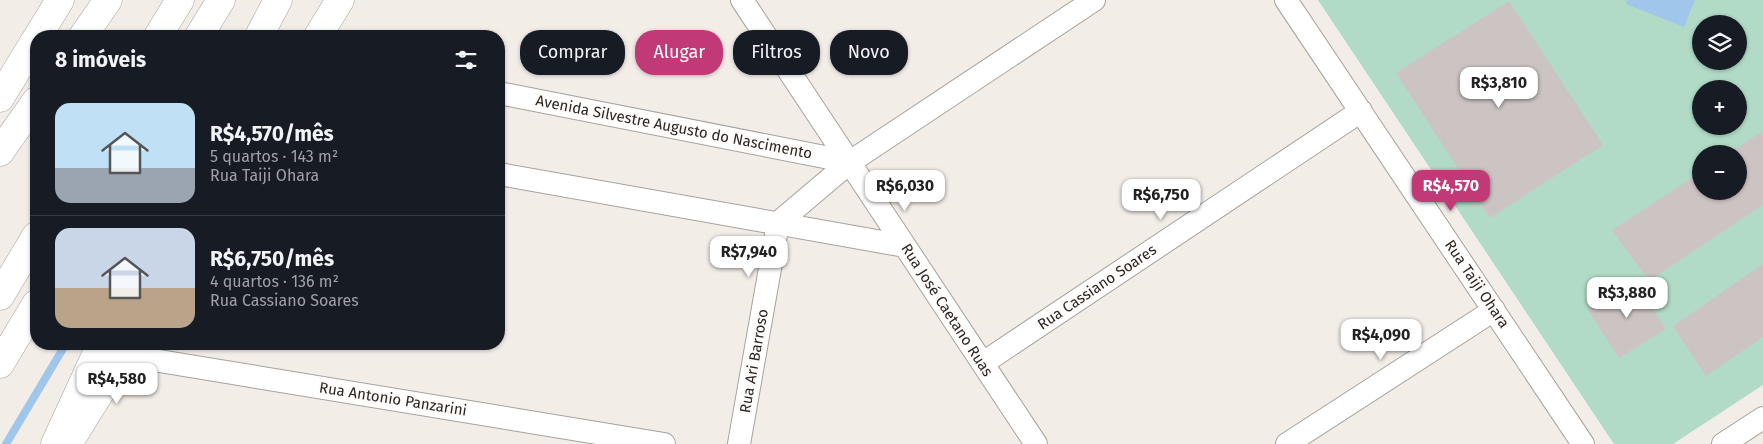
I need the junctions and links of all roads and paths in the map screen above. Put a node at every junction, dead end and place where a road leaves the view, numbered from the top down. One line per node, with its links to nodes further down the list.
1 (60, 0): 10 (main road)
2 (108, 0): 11 (main road)
3 (180, 0): 12 (main road)
4 (221, 0): 13 (main road)
5 (278, 0): 14 (main road)
6 (340, 0): 15 (main road)
7 (742, 0): 22 (street, Rua José Caetano Ruas)
8 (1094, 0): 22 (street)
9 (1286, 0): 20 (street, Rua Taiji Ohara)
10 (42, 30)
11 (86, 30)
12 (162, 30)
13 (203, 30)
14 (262, 30)
15 (322, 30)
16 (30, 49): 18 (main road)
17 (505, 93): 22 (street, Avenida Silvestre Augusto do Nascimento)
18 (0, 98)
19 (30, 110): 21 (main road)
20 (1361, 111): 28 (street, Rua Taiji Ohara); 33 (street, Rua Cassiano Soares)
21 (0, 152)
22 (850, 162): 24 (street); 26 (street, Rua José Caetano Ruas)
23 (505, 175): 24 (street)
24 (778, 223): 26 (street); 39 (street, Rua Ari Barroso)
25 (30, 246): 27 (main road)
26 (905, 246): 33 (street, Rua José Caetano Ruas)
27 (0, 296)
28 (1494, 310): 41 (street); 42 (street, Rua Taiji Ohara)
29 (30, 314): 34 (main road)
30 (117, 350): 36 (main road)
31 (117, 350): 37 (main road)
32 (129, 350): 38 (street, Rua Antonio Panzarini)
33 (983, 363): 40 (street, Rua José Caetano Ruas)
34 (0, 364)
35 (1763, 418): 43 (street)
36 (55, 444)
37 (68, 444)
38 (664, 444)
39 (739, 444)
40 (1036, 444)
41 (1287, 444)
42 (1584, 444)
43 (1723, 444)

